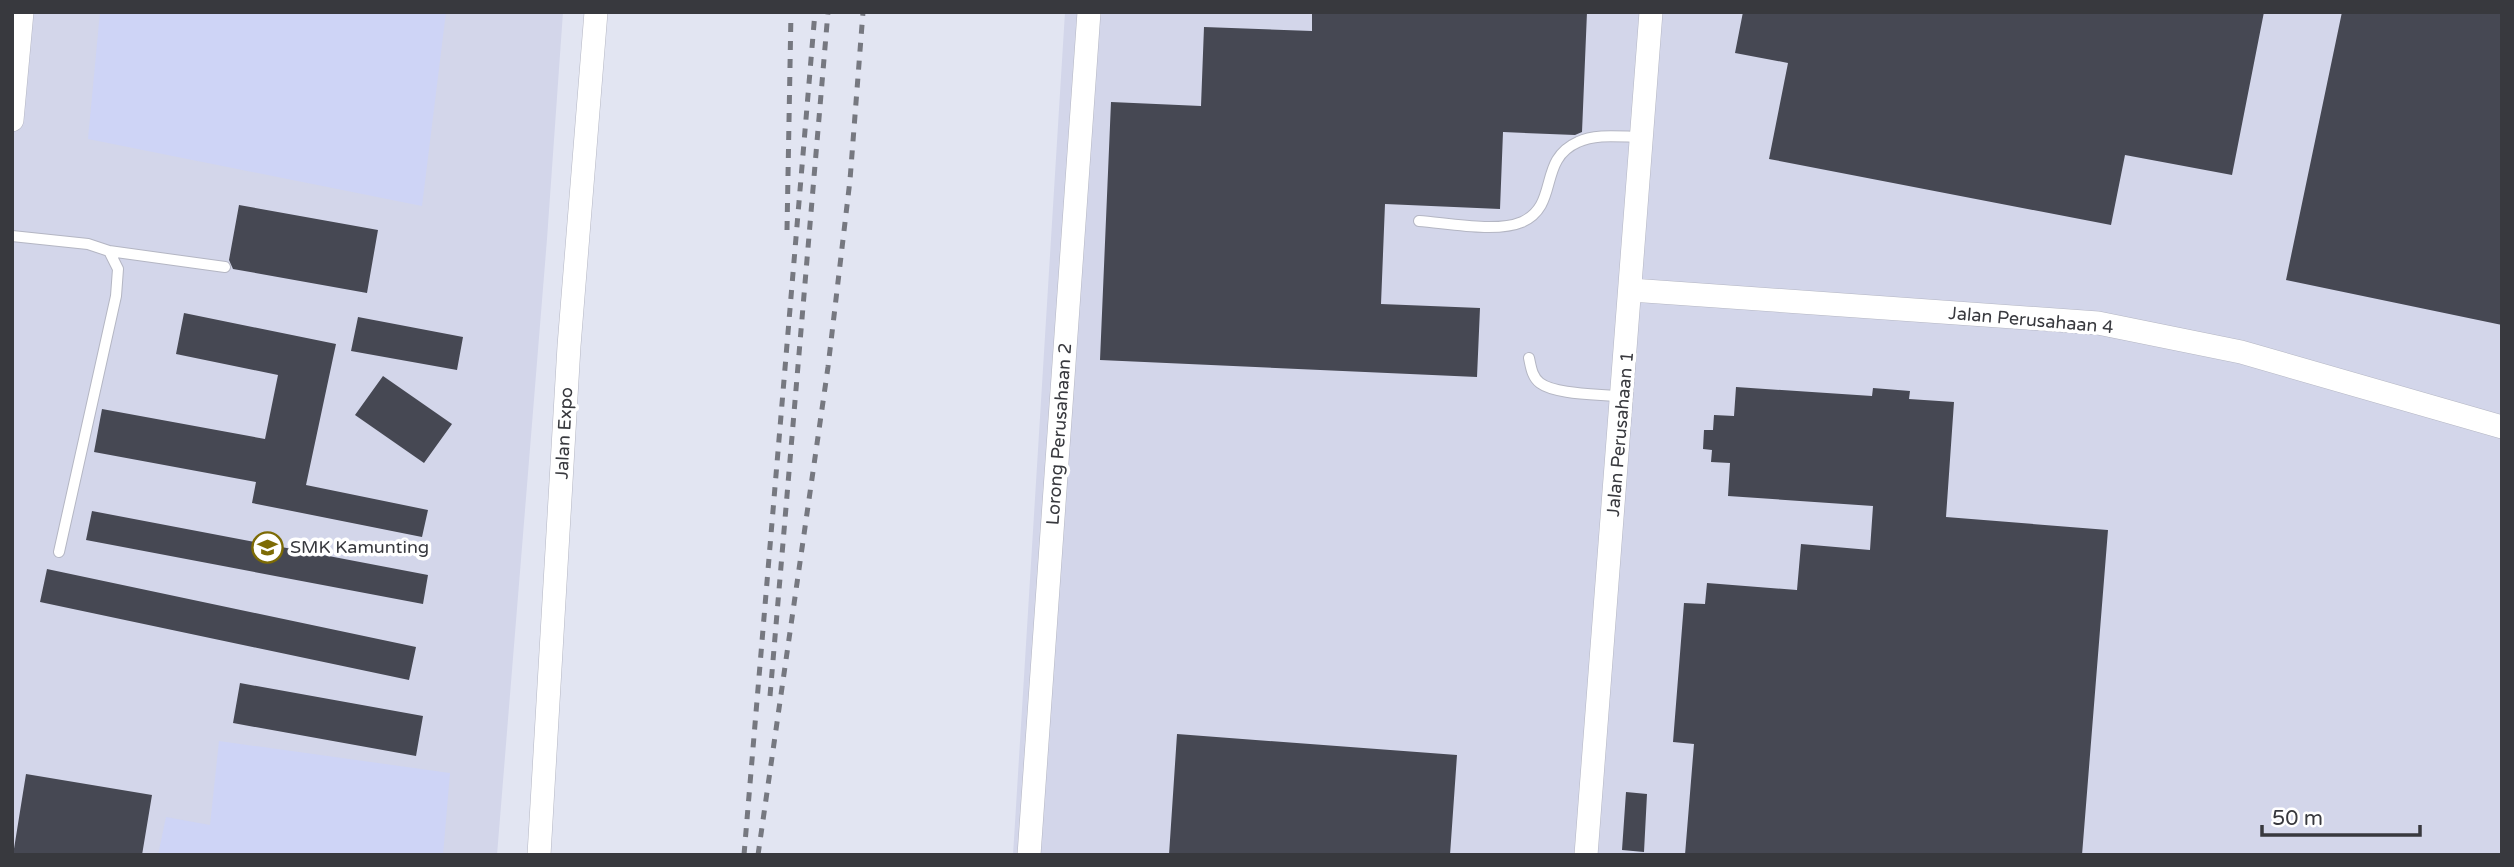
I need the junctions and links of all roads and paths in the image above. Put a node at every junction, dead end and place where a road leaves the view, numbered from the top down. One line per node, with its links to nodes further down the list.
1 (22, 12): 5 (street)
2 (596, 12): 16 (street, Jalan Expo)
3 (1089, 12): 17 (street, Lorong Perusahaan 2)
4 (1651, 12): 6 (street, Jalan Perusahaan 1)
5 (12, 120)
6 (1642, 137): 7 (lane); 11 (street, Jalan Perusahaan 1)
7 (1419, 221)
8 (12, 236): 9 (lane)
9 (108, 251): 10 (lane); 15 (lane)
10 (225, 267)
11 (1631, 290): 13 (street, Jalan Perusahaan 1); 14 (street, Jalan Perusahaan 4)
12 (1529, 358): 13 (lane)
13 (1623, 397): 18 (street, Jalan Perusahaan 1)
14 (2502, 427)
15 (59, 552)
16 (539, 855)
17 (1029, 855)
18 (1586, 855)

